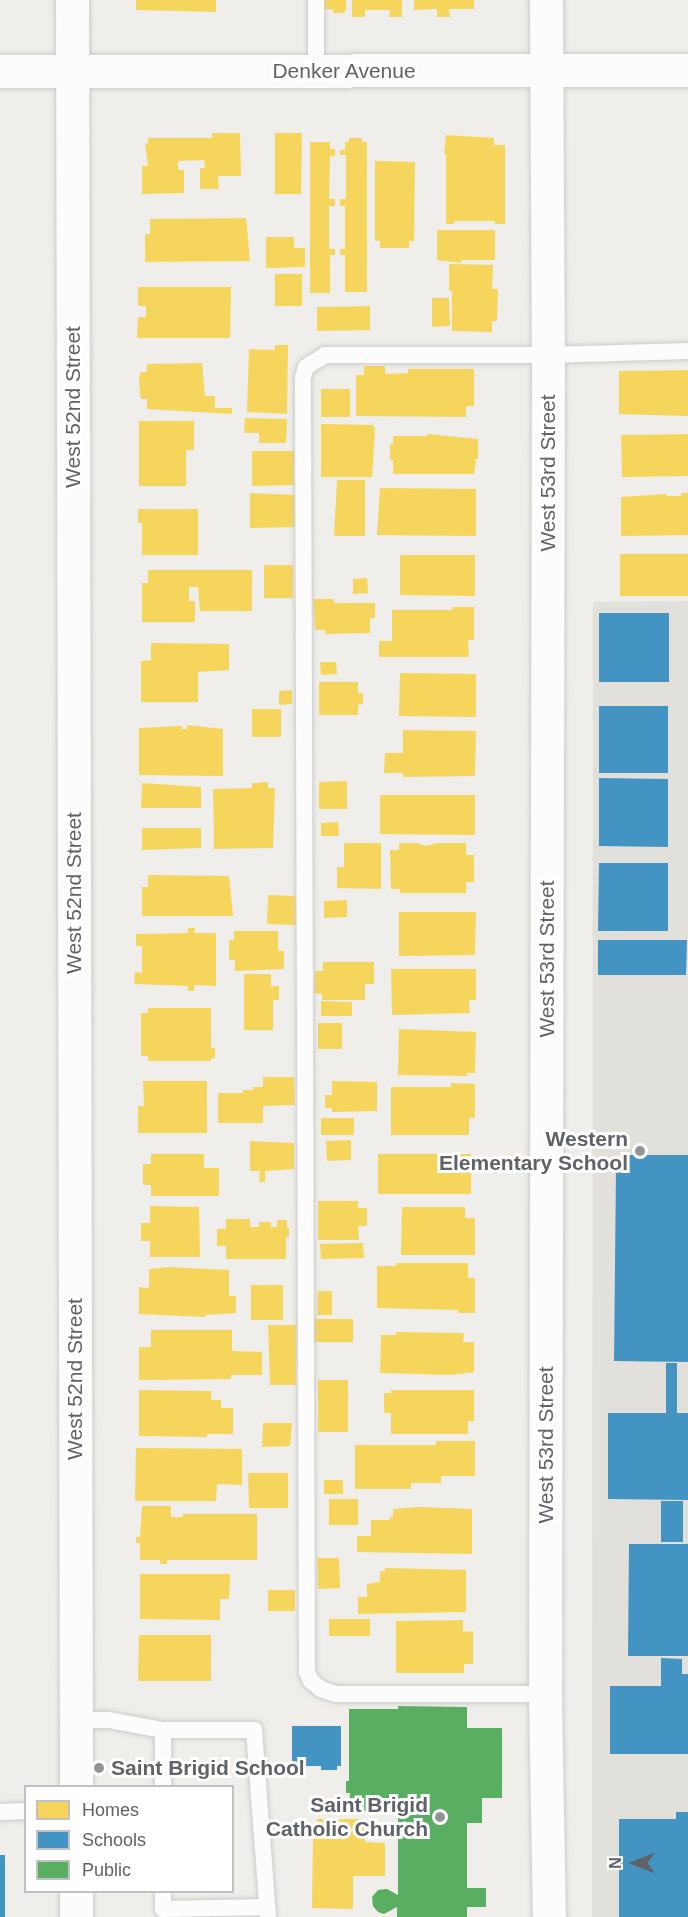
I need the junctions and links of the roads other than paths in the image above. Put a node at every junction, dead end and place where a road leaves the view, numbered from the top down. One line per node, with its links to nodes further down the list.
1 (72, 0): 7 (street, West 52nd Street)
2 (316, 0): 8 (lane)
3 (546, 0): 4 (street, West 53rd Street)
4 (546, 70): 5 (street, Denker Avenue); 8 (street, Denker Avenue); 10 (street, West 53rd Street)
5 (688, 70)
6 (0, 71): 7 (street, Denker Avenue)
7 (72, 71): 8 (street, Denker Avenue); 12 (street, West 52nd Street)
8 (316, 71)
9 (688, 351): 10 (lane)
10 (548, 355): 11 (street, West 53rd Street); 11 (lane)
11 (545, 1694): 22 (street, West 53rd Street)
12 (76, 1720): 13 (lane); 14 (street, West 52nd Street)
13 (163, 1730): 15 (lane); 20 (lane)
14 (76, 1785)
15 (163, 1785)
16 (0, 1812): 17 (lane)
17 (24, 1812)
18 (76, 1893): 21 (street)
19 (163, 1893): 20 (lane)
20 (268, 1912)
21 (76, 1917)
22 (549, 1917)

